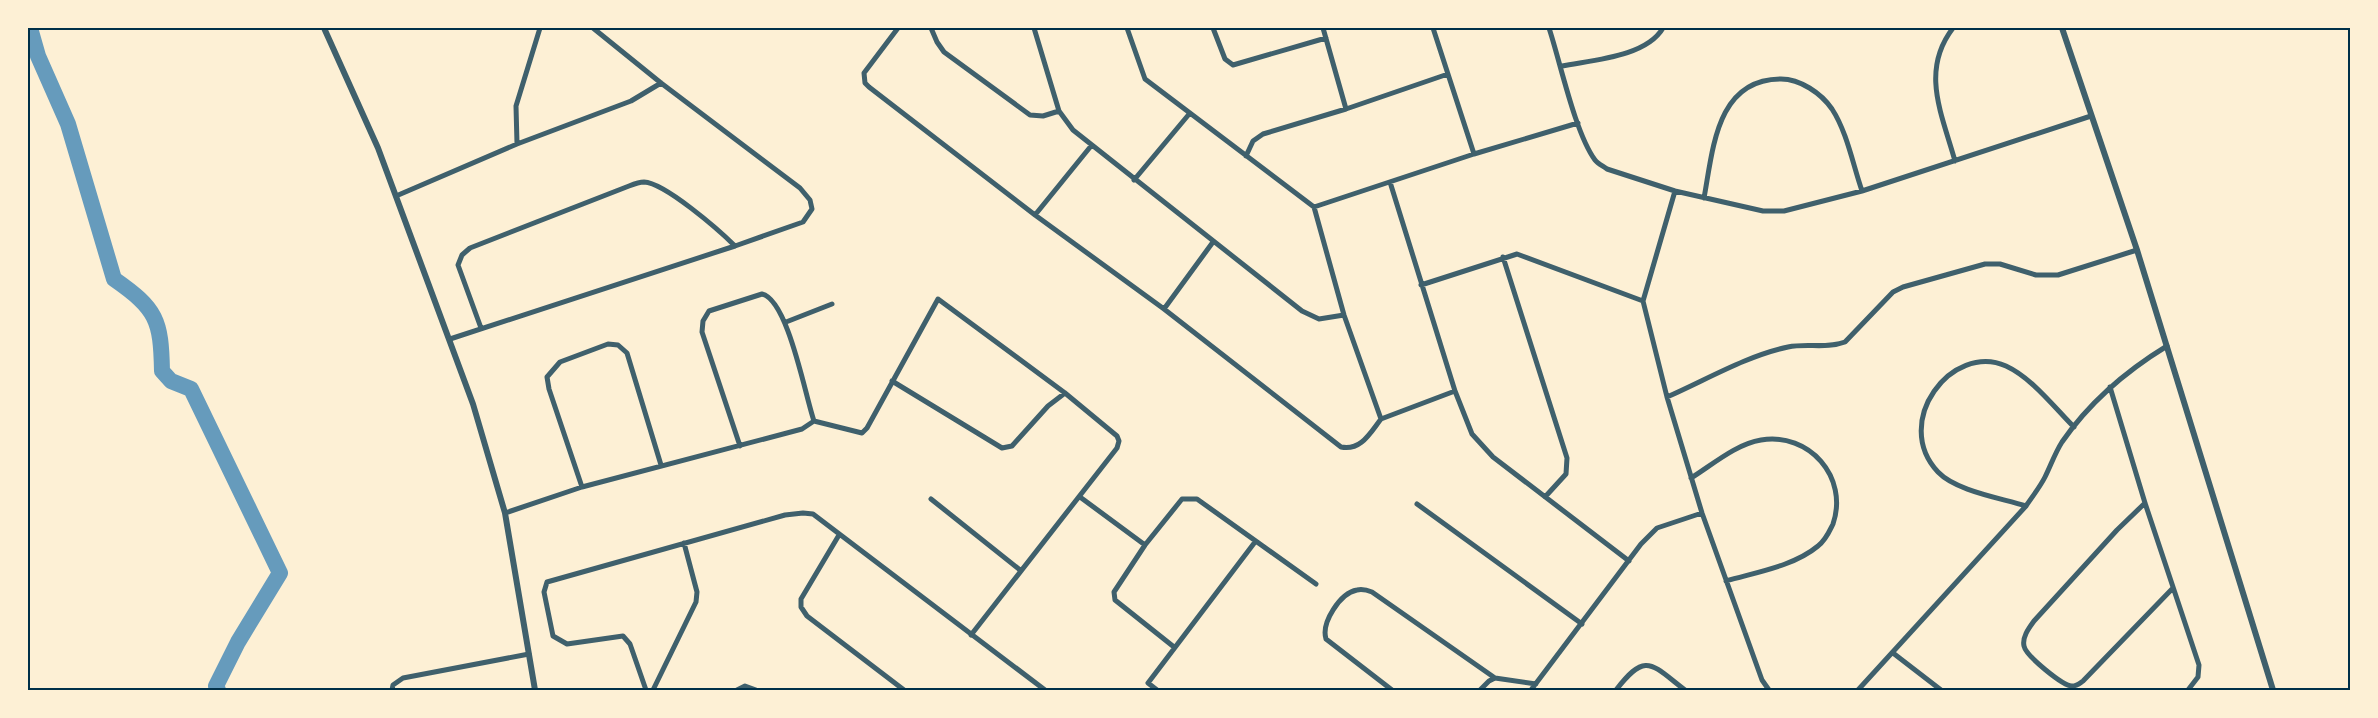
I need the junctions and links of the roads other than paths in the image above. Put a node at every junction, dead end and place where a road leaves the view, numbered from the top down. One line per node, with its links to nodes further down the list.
1 (324, 28): 33 (street)
2 (540, 28): 24 (street)
3 (593, 28): 18 (street)
4 (898, 28): 36 (street)
5 (931, 28): 20 (street)
6 (1034, 28): 20 (street)
7 (1127, 28): 21 (street)
8 (1213, 28): 15 (street)
9 (1323, 28): 15 (street)
10 (1433, 28): 17 (street)
11 (1550, 28): 16 (street)
12 (1663, 28): 16 (street)
13 (1954, 28): 28 (street)
14 (2062, 28): 22 (street)
15 (1326, 38): 19 (street)
16 (1562, 66): 23 (street)
17 (1448, 74): 19 (street); 26 (street)
18 (661, 84): 24 (street); 38 (street)
19 (1346, 109): 27 (street)
20 (1059, 110): 25 (street)
21 (1190, 113): 27 (street); 29 (street)
22 (2091, 116): 28 (street); 39 (street)
23 (1578, 123): 26 (street); 31 (street)
24 (517, 144): 33 (street)
25 (1091, 146): 29 (street); 36 (street)
26 (1474, 154): 30 (street)
27 (1246, 156): 35 (street)
28 (1955, 161): 32 (street)
29 (1134, 180): 37 (street)
30 (1390, 182): 35 (street); 41 (street)
31 (1675, 191): 34 (street); 42 (street)
32 (1862, 192): 34 (street); 34 (street)
33 (396, 196): 48 (street)
34 (1704, 198)
35 (1314, 207): 45 (street)
36 (1035, 215): 44 (street)
37 (1213, 242): 44 (street); 45 (street)
38 (735, 246): 47 (street); 47 (street)
39 (2137, 250): 49 (street); 54 (street)
40 (1503, 257): 41 (street); 42 (street); 62 (street)
41 (1422, 286): 52 (street)
42 (1643, 301): 54 (street)
43 (832, 304): 46 (street)
44 (1164, 309): 55 (street)
45 (1344, 316): 55 (street)
46 (786, 322): 56 (street); 58 (street)
47 (480, 328): 48 (street)
48 (450, 339): 68 (street)
49 (2166, 346): 51 (street); 104 (street)
50 (892, 381): 53 (street); 53 (street); 56 (street)
51 (2110, 387): 57 (street); 65 (street)
52 (1455, 391): 55 (street); 62 (street)
53 (1065, 393): 63 (street)
54 (1667, 397): 60 (street)
55 (1381, 419)
56 (814, 420): 58 (street)
57 (2074, 427): 67 (street); 67 (street)
58 (740, 446): 59 (street)
59 (661, 465): 61 (street); 61 (street)
60 (1691, 478): 69 (street); 76 (street)
61 (582, 486): 68 (street)
62 (1545, 497): 74 (street)
63 (1080, 498): 73 (street); 75 (street)
64 (931, 499): 75 (street)
65 (2145, 503): 78 (street); 78 (street)
66 (1417, 504): 79 (street)
67 (2026, 506): 82 (street)
68 (505, 513): 83 (street)
69 (1702, 513): 74 (street); 76 (street)
70 (839, 535): 72 (street); 80 (street); 92 (street)
71 (1255, 542): 73 (street); 77 (street); 81 (street)
72 (684, 543): 88 (street); 89 (street)
73 (1145, 545): 81 (street)
74 (1629, 561): 79 (street)
75 (1020, 570): 80 (street)
76 (1726, 581): 100 (street)
77 (1316, 584)
78 (2174, 588): 103 (street)
79 (1582, 624): 85 (street)
80 (971, 635): 93 (street)
81 (1174, 647): 94 (street)
82 (1893, 653): 101 (street); 102 (street)
83 (529, 654): 86 (street); 87 (street)
84 (1495, 678): 85 (street); 95 (street); 96 (street)
85 (1536, 684): 97 (street)
86 (392, 690)
87 (535, 690)
88 (646, 690)
89 (653, 690)
90 (737, 690): 91 (street)
91 (756, 690)
92 (904, 690)
93 (1045, 690)
94 (1157, 690)
95 (1392, 690)
96 (1480, 690)
97 (1531, 690)
98 (1616, 690): 99 (street)
99 (1685, 690)
100 (1769, 690)
101 (1858, 690)
102 (1941, 690)
103 (2188, 690)
104 (2273, 690)

